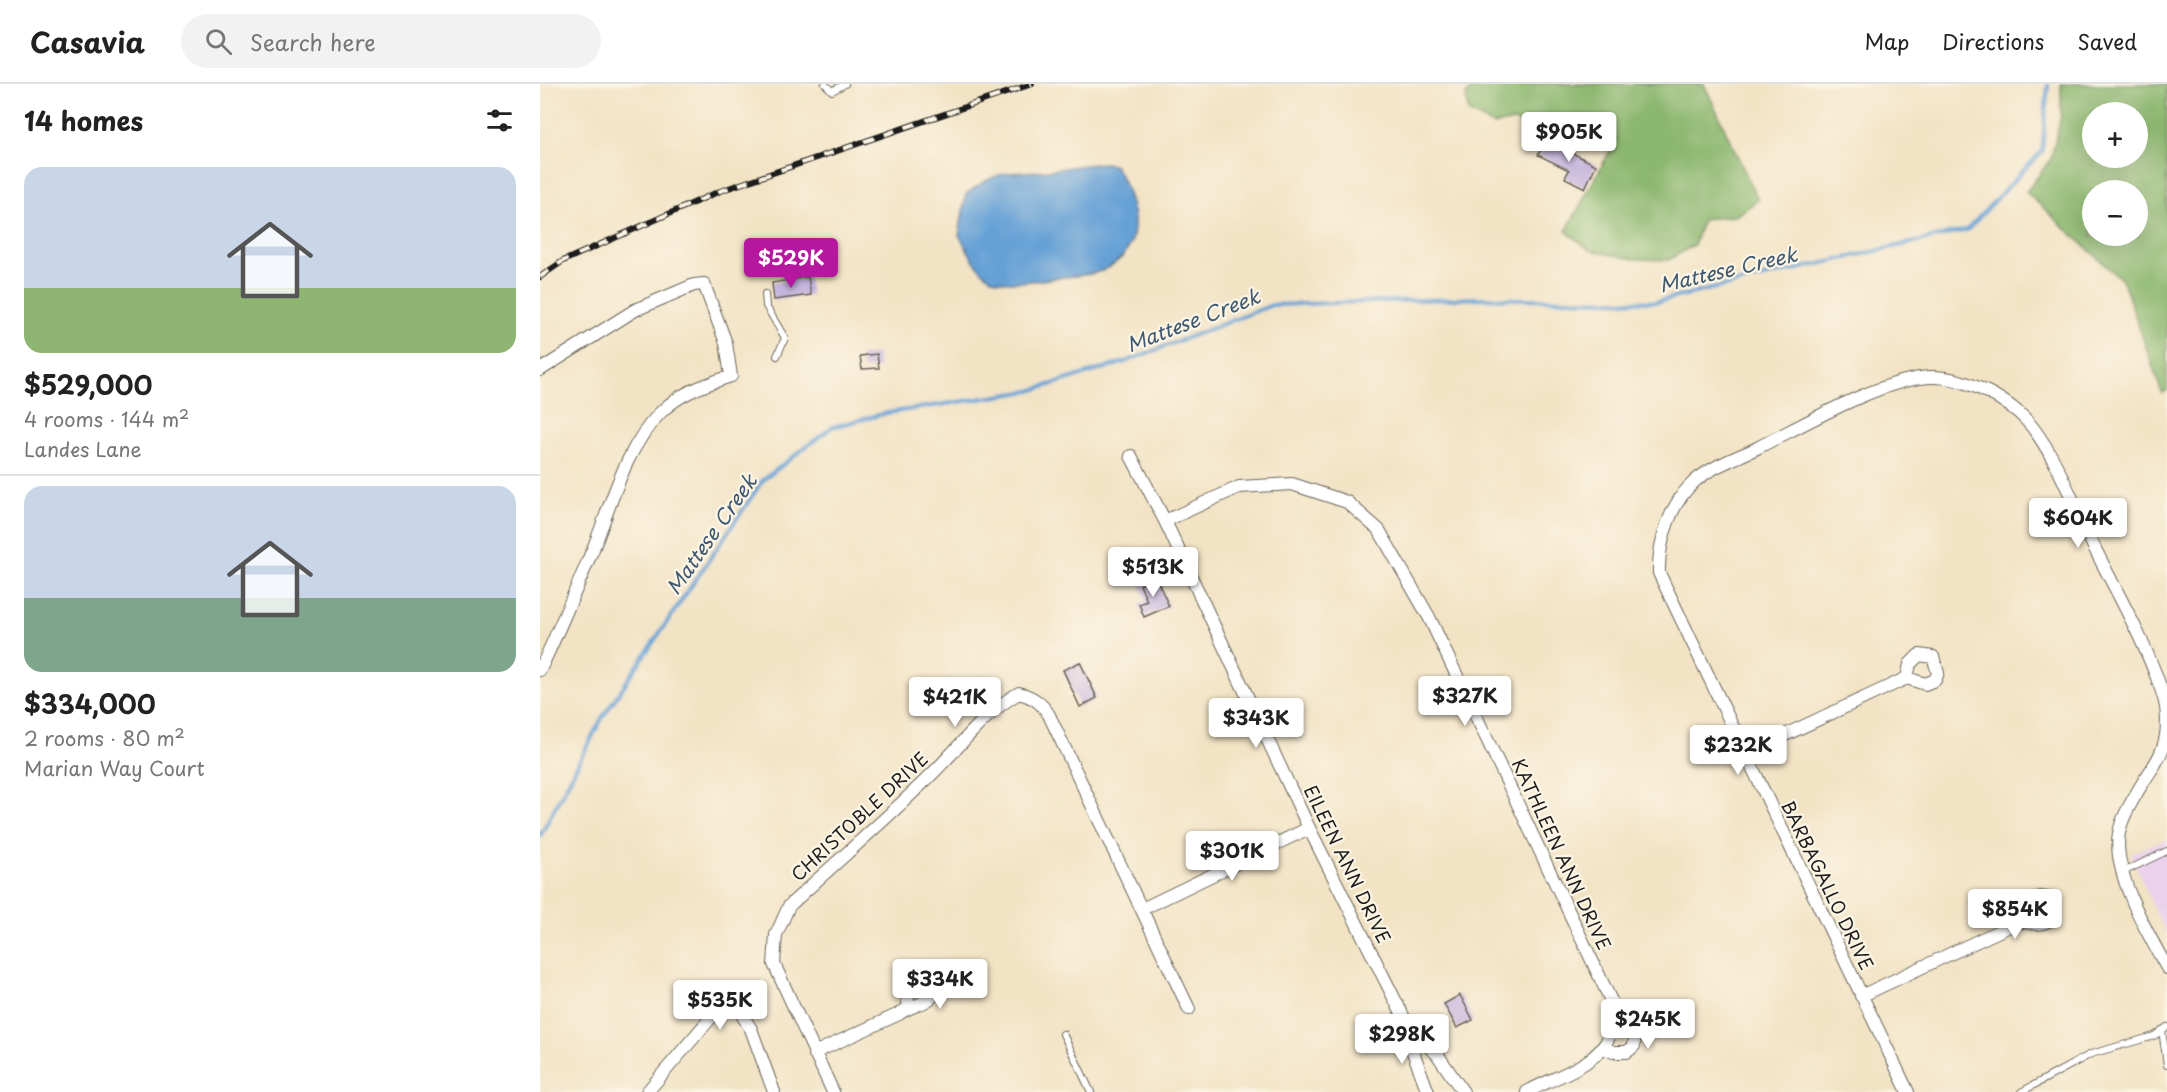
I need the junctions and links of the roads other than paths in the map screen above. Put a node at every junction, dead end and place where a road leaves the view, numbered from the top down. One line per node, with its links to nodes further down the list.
1 (825, 84): 2 (lane)
2 (845, 84)
3 (765, 294): 4 (lane)
4 (777, 356)
5 (540, 370): 8 (street)
6 (1131, 456): 7 (street, EILEEN ANN DRIVE)
7 (1165, 521): 11 (street, EILEEN ANN DRIVE); 20 (street, KATHLEEN ANN DRIVE)
8 (540, 670)
9 (1907, 678): 10 (street)
10 (1744, 754): 13 (street, BARBAGALLO DRIVE); 17 (street, BARBAGALLO DRIVE)
11 (1309, 828): 14 (street); 21 (street, EILEEN ANN DRIVE)
12 (2167, 851): 13 (lane)
13 (2123, 872): 16 (street, BARBAGALLO DRIVE)
14 (1142, 909): 19 (street, CHRISTOBLE DRIVE); 25 (street, CHRISTOBLE DRIVE)
15 (2020, 921): 17 (street)
16 (2167, 968)
17 (1861, 996): 35 (street, BARBAGALLO DRIVE)
18 (909, 1006): 25 (street)
19 (1189, 1009)
20 (1612, 1021): 24 (street, KATHLEEN ANN DRIVE); 24 (street)
21 (1409, 1028): 32 (street, EILEEN ANN DRIVE); 33 (street, EILEEN ANN DRIVE)
22 (2165, 1029): 26 (lane); 36 (lane)
23 (1063, 1034): 31 (lane)
24 (1602, 1048): 34 (street)
25 (814, 1053): 30 (street, CHRISTOBLE DRIVE)
26 (2166, 1056): 27 (lane)
27 (2167, 1065)
28 (647, 1092): 29 (street)
29 (774, 1092)
30 (833, 1092)
31 (1090, 1092)
32 (1428, 1092)
33 (1463, 1092)
34 (1527, 1092)
35 (1908, 1092)
36 (2021, 1092)

